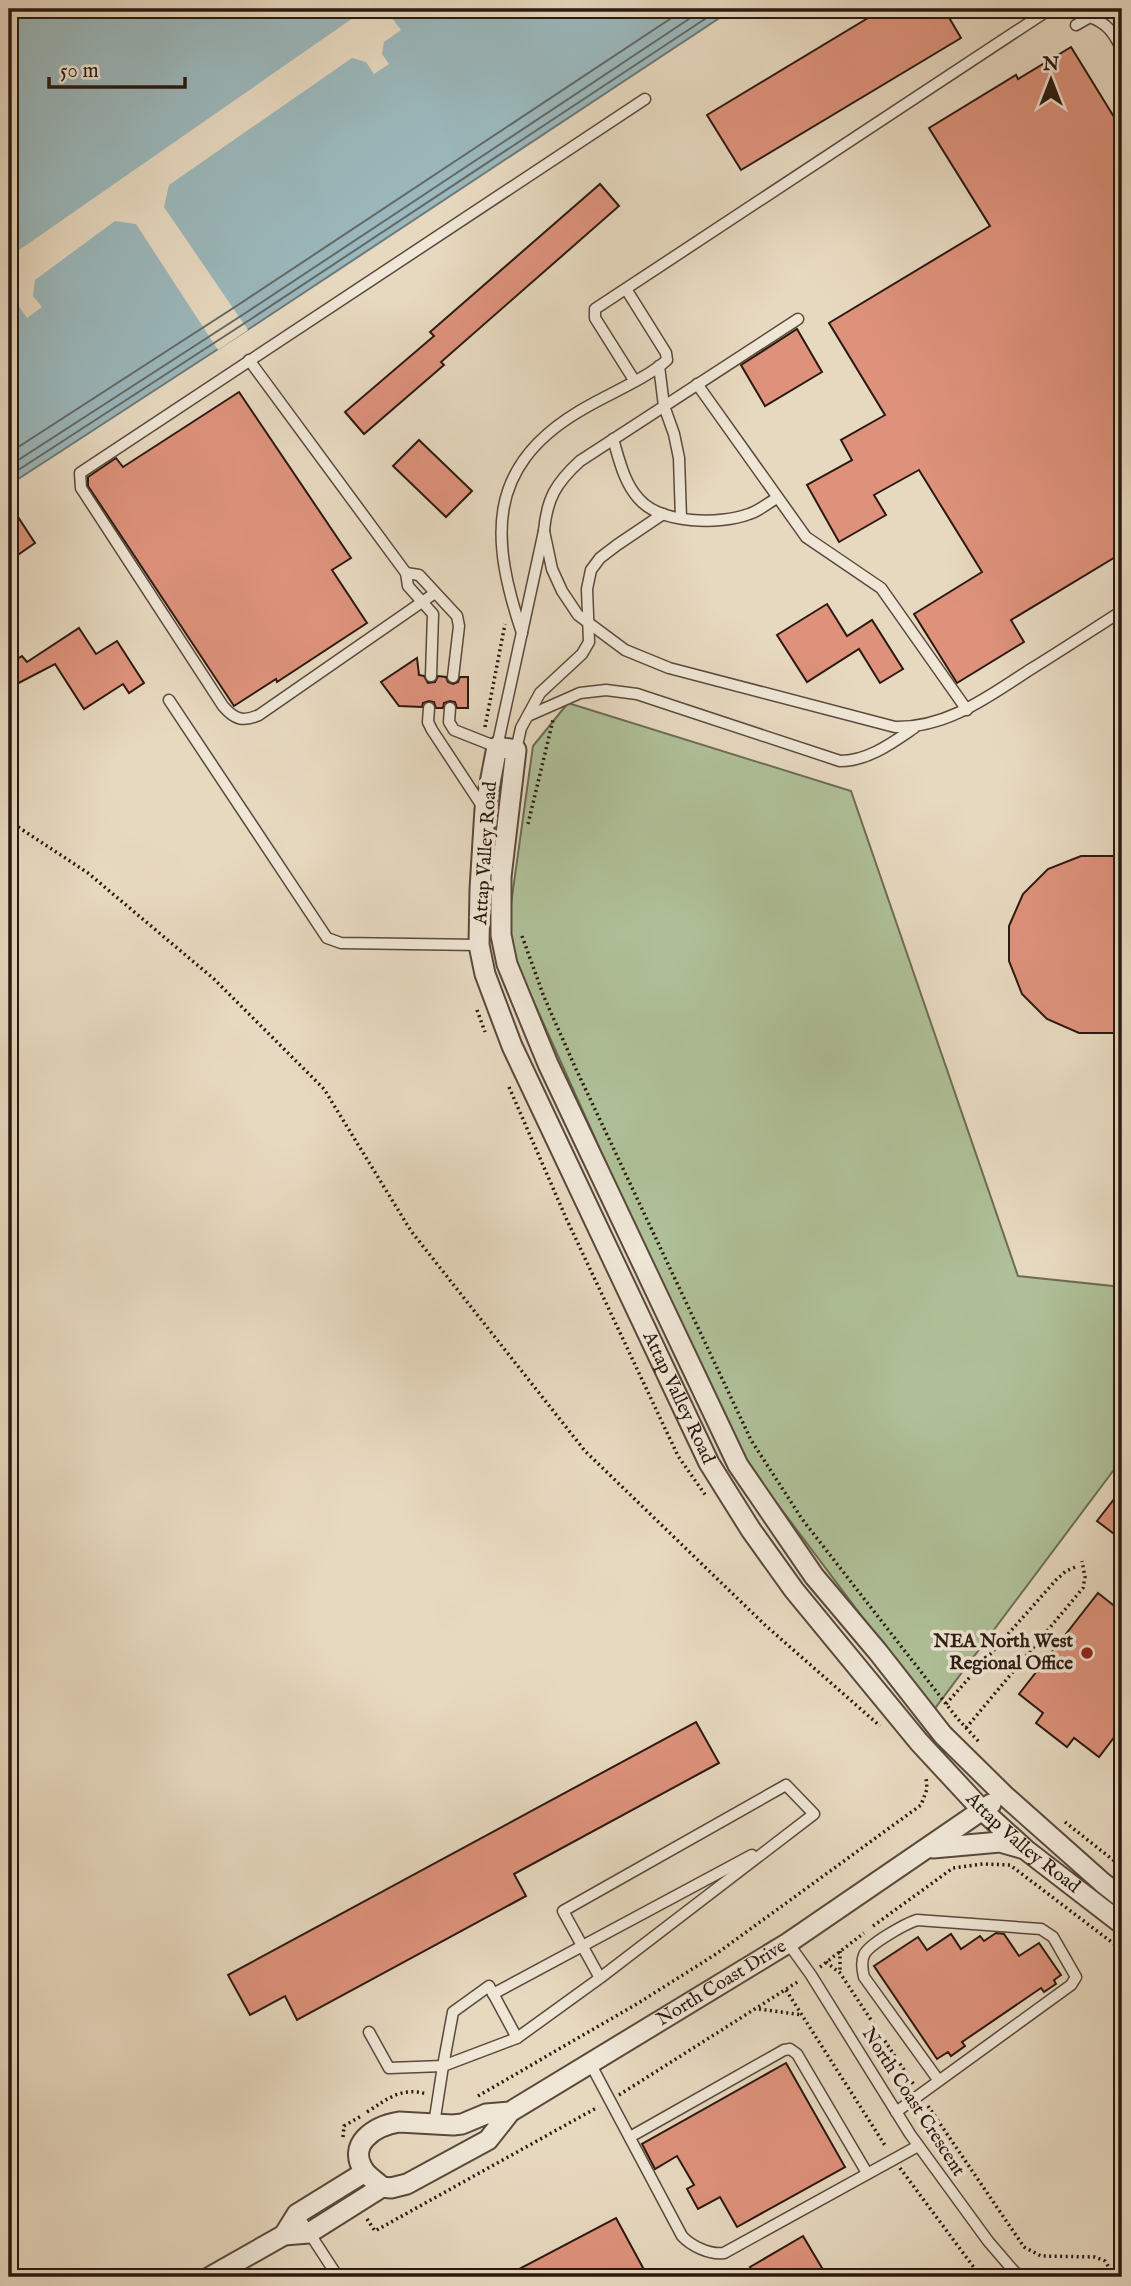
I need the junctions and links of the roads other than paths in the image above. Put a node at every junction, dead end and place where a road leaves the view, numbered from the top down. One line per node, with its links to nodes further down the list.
1 (1051, 9): 5 (lane)
2 (1076, 25): 3 (lane)
3 (1122, 50)
4 (645, 99): 7 (lane)
5 (626, 289): 8 (lane); 9 (lane)
6 (798, 319): 10 (lane)
7 (249, 360): 17 (lane); 19 (lane)
8 (659, 366): 9 (lane); 11 (lane)
9 (635, 380): 22 (lane)
10 (697, 384): 11 (lane); 13 (lane)
11 (664, 406): 12 (lane); 15 (lane)
12 (613, 439): 14 (lane); 16 (lane)
13 (777, 498): 15 (lane); 28 (lane)
14 (663, 514): 15 (lane); 21 (lane)
15 (681, 518)
16 (544, 531): 21 (lane); 22 (lane)
17 (406, 573): 18 (lane); 19 (lane)
18 (435, 593): 19 (lane); 24 (lane)
19 (423, 601): 23 (lane)
20 (1122, 611): 28 (lane)
21 (589, 623): 29 (lane); 30 (lane)
22 (522, 634): 31 (lane)
23 (431, 676)
24 (453, 677)
25 (169, 700): 33 (lane)
26 (429, 708): 32 (lane)
27 (450, 708): 31 (lane)
28 (967, 710): 30 (lane)
29 (530, 715): 30 (lane); 31 (lane)
30 (915, 727)
31 (498, 746): 32 (street, Attap Valley Road); 34 (street, Attap Valley Road)
32 (485, 809): 33 (street, Attap Valley Road)
33 (479, 945): 35 (street, Attap Valley Road)
34 (814, 1576): 35 (street); 36 (street, Attap Valley Road)
35 (794, 1590): 37 (street, Attap Valley Road)
36 (943, 1735): 37 (lane); 38 (street, Attap Valley Road)
37 (923, 1759): 39 (street, Attap Valley Road)
38 (1004, 1795): 39 (street, North Coast Drive); 43 (street, Attap Valley Road)
39 (982, 1810): 41 (street, North Coast Drive); 42 (street, Attap Valley Road)
40 (778, 1842): 46 (lane); 46 (lane); 47 (lane)
41 (929, 1848): 42 (street, North Coast Drive); 45 (street, North Coast Drive)
42 (1026, 1850): 44 (street, Attap Valley Road)
43 (1122, 1898)
44 (1122, 1924)
45 (788, 1944): 51 (street, North Coast Drive); 55 (lane, North Coast Crescent)
46 (582, 1945): 47 (lane); 48 (lane)
47 (600, 1978): 50 (lane)
48 (493, 1994): 50 (lane); 52 (lane)
49 (369, 2032): 52 (lane)
50 (517, 2038): 52 (lane)
51 (590, 2063): 54 (street, North Coast Drive); 57 (lane)
52 (443, 2066): 56 (lane)
53 (939, 2081): 53 (lane); 55 (lane)
54 (510, 2112): 56 (street, North Coast Drive); 61 (street, North Coast Drive)
55 (896, 2112): 58 (lane, North Coast Crescent)
56 (434, 2124): 59 (street, North Coast Drive)
57 (630, 2137): 60 (lane); 60 (lane)
58 (918, 2146): 60 (lane); 65 (lane, North Coast Crescent)
59 (365, 2172): 61 (street); 62 (street)
60 (867, 2173)
61 (382, 2187): 63 (street)
62 (297, 2214): 63 (lane); 64 (street)
63 (309, 2233): 64 (street); 67 (lane)
64 (284, 2235): 66 (street)
65 (1018, 2276): 68 (lane, North Coast Crescent)
66 (210, 2277)
67 (338, 2277)
68 (1037, 2277)

